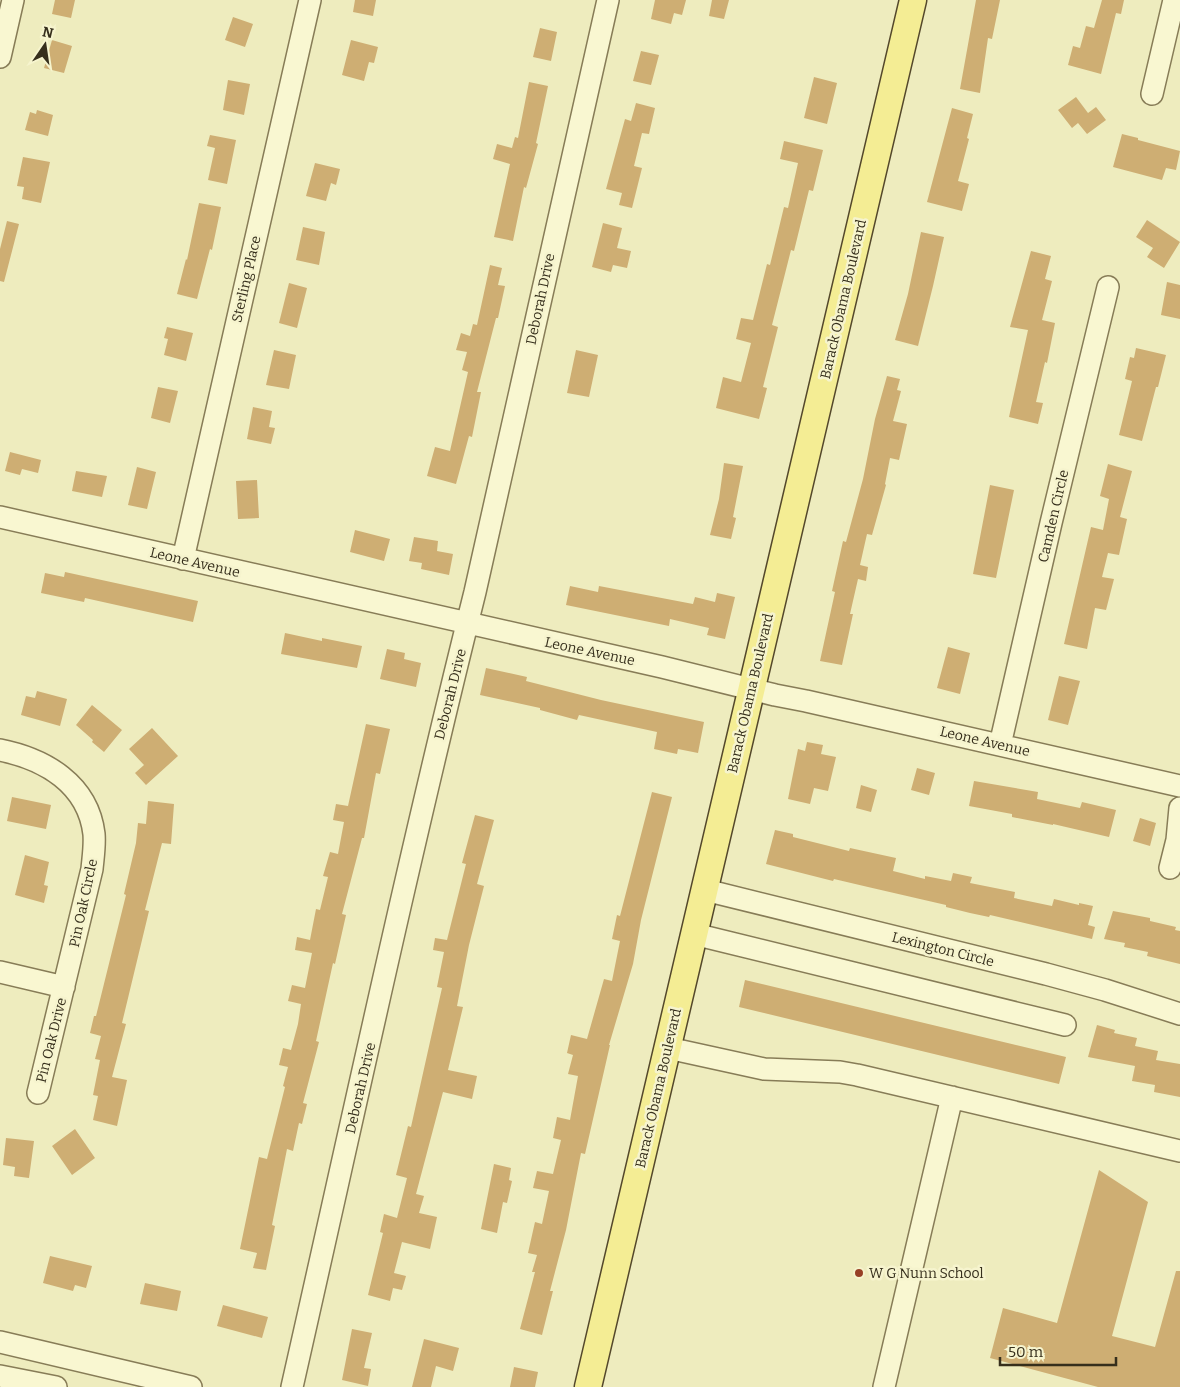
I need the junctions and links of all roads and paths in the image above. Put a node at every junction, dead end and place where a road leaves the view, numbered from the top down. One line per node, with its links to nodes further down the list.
1 (13, 0): 6 (street)
2 (310, 0): 10 (street, Sterling Place)
3 (608, 0): 11 (street, Deborah Drive)
4 (913, 0): 12 (main road, Barack Obama Boulevard)
5 (1174, 0): 7 (street)
6 (0, 57)
7 (1152, 94)
8 (1108, 287): 13 (street, Camden Circle)
9 (0, 517): 10 (street, Leone Avenue)
10 (183, 559): 11 (street, Leone Avenue)
11 (467, 623): 12 (street, Leone Avenue); 32 (street, Deborah Drive)
12 (751, 689): 13 (street, Leone Avenue); 18 (main road, Barack Obama Boulevard)
13 (1000, 745): 15 (street, Leone Avenue)
14 (0, 750): 21 (street, Pin Oak Circle)
15 (1180, 786)
16 (1180, 808): 17 (street)
17 (1170, 868)
18 (705, 890): 19 (main road, Barack Obama Boulevard); 22 (street, Lexington Circle)
19 (694, 934): 23 (street); 24 (main road, Barack Obama Boulevard)
20 (0, 972): 21 (street)
21 (64, 987): 25 (street, Pin Oak Drive)
22 (1180, 1014)
23 (1065, 1025)
24 (668, 1048): 26 (street); 33 (main road, Barack Obama Boulevard)
25 (38, 1093)
26 (952, 1097): 27 (street); 34 (street)
27 (1180, 1151)
28 (0, 1342): 31 (street)
29 (0, 1376): 30 (street)
30 (56, 1387)
31 (191, 1387)
32 (292, 1387)
33 (588, 1387)
34 (884, 1387)

